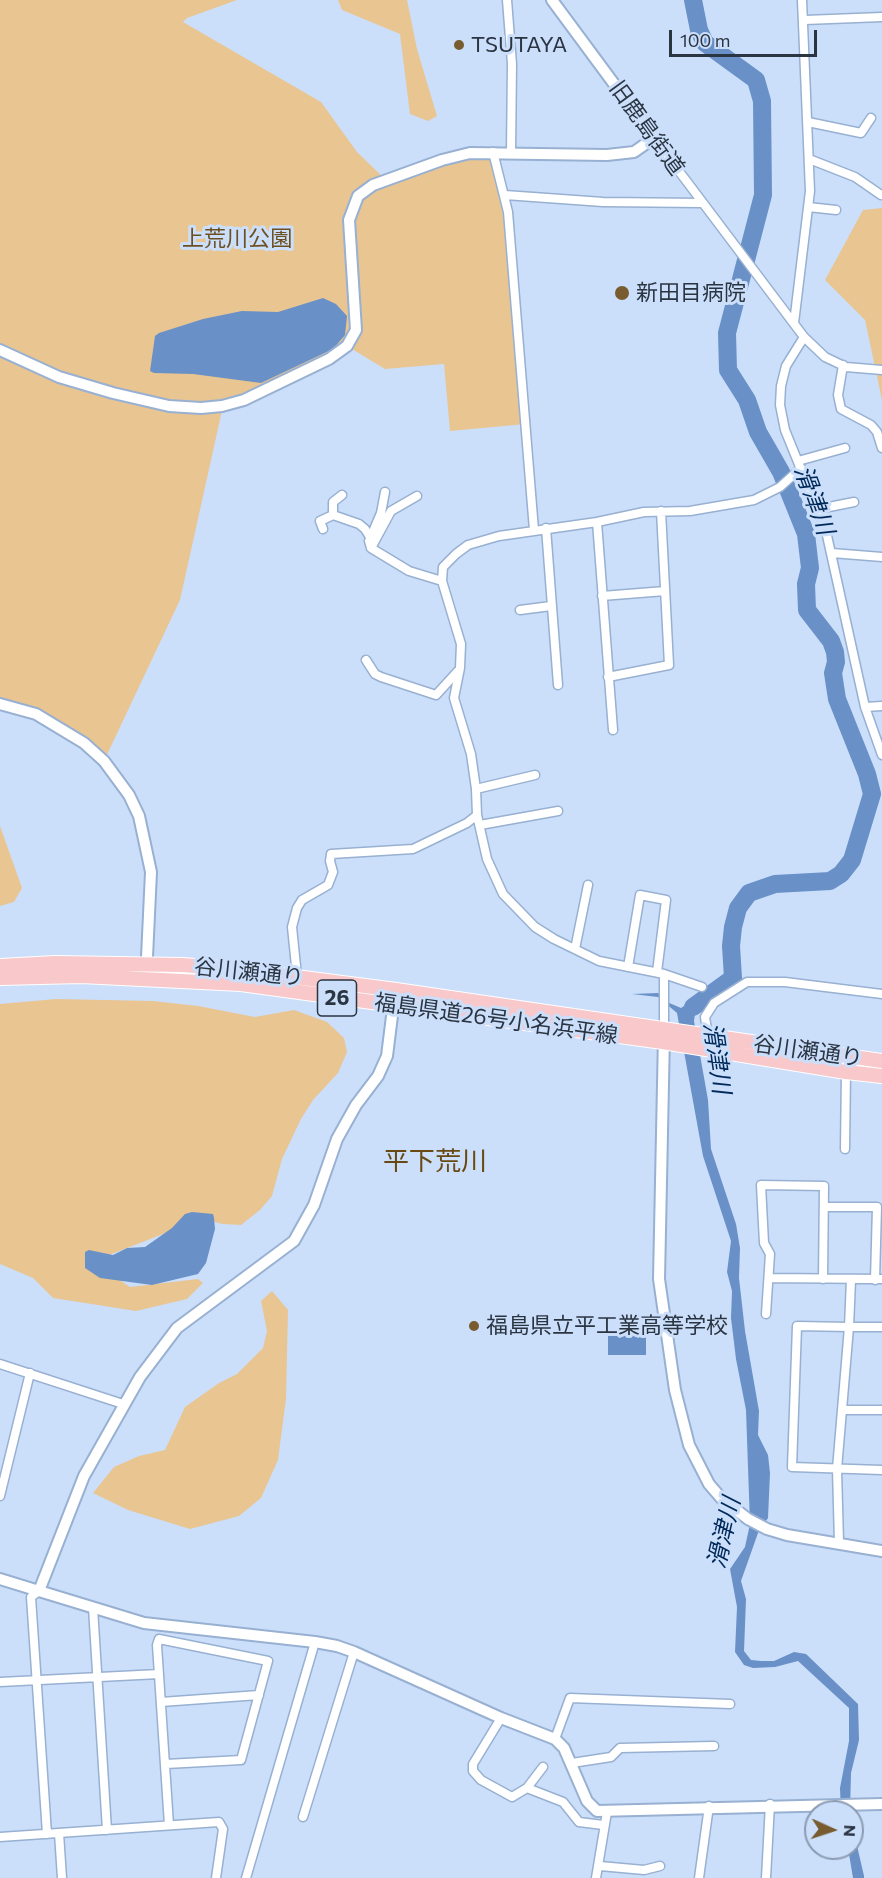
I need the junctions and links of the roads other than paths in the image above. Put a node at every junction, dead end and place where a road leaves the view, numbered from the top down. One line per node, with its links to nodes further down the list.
1 (507, 0): 10 (street)
2 (552, 0): 8 (street, 旧鹿島街道)
3 (802, 0): 5 (street)
4 (882, 17): 5 (street)
5 (805, 20): 7 (street)
6 (871, 118): 7 (street)
7 (808, 122): 11 (street)
8 (654, 138): 10 (street); 14 (street, 旧鹿島街道)
9 (493, 152): 10 (street); 12 (street); 19 (street)
10 (511, 152)
11 (809, 159): 13 (street); 15 (street)
12 (505, 195): 14 (street); 35 (street)
13 (881, 195)
14 (701, 203): 17 (street, 旧鹿島街道)
15 (808, 207): 16 (street); 17 (street)
16 (836, 210)
17 (794, 323): 18 (street)
18 (804, 337): 20 (street); 24 (street)
19 (0, 350)
20 (843, 365): 21 (street); 23 (street)
21 (882, 370)
22 (844, 448): 24 (street)
23 (882, 448)
24 (800, 464): 29 (street); 30 (street)
25 (386, 492): 36 (street)
26 (342, 495): 31 (street)
27 (417, 496): 37 (street)
28 (854, 502): 29 (street)
29 (819, 508): 38 (street)
30 (661, 510): 32 (street); 41 (street)
31 (333, 515): 34 (street); 36 (street)
32 (597, 522): 33 (street); 42 (street)
33 (546, 528): 35 (street); 43 (street)
34 (323, 529)
35 (534, 530): 40 (street)
36 (370, 537): 37 (street)
37 (371, 548): 40 (street)
38 (832, 553): 39 (street); 51 (street)
39 (882, 557)
40 (442, 582): 46 (street)
41 (665, 591): 42 (street); 47 (street)
42 (602, 596): 47 (street)
43 (551, 606): 44 (street); 48 (street)
44 (520, 610)
45 (366, 660): 46 (street)
46 (460, 668): 55 (street)
47 (608, 677): 52 (street)
48 (558, 685)
49 (0, 704): 63 (street)
50 (882, 706): 51 (street)
51 (865, 707): 53 (street)
52 (613, 730)
53 (882, 755)
54 (535, 776): 55 (street)
55 (476, 789): 57 (street)
56 (558, 811): 58 (street)
57 (477, 815): 58 (street); 65 (street)
58 (480, 825): 60 (street)
59 (588, 885): 60 (street)
60 (575, 949): 62 (street)
61 (0, 966): 63 (main road, 谷川瀬通り / 26)
62 (628, 967): 64 (street); 64 (street)
63 (146, 971): 65 (main road, 谷川瀬通り / 26); 66 (main road, 福島県道26号小名浜平線 / 26); 70 (main road, 福島県道26号小名浜平線 / 26)
64 (660, 973): 67 (street); 71 (street)
65 (297, 976): 68 (main road, 谷川瀬通り / 26)
66 (0, 978)
67 (702, 987)
68 (396, 990): 70 (street); 71 (main road, 谷川瀬通り / 26)
69 (882, 994): 72 (street)
70 (394, 1006): 71 (main road, 福島県道26号小名浜平線 / 26); 87 (street)
71 (669, 1037): 72 (main road, 福島県道26号小名浜平線 / 26); 93 (street)
72 (703, 1039): 73 (main road, 谷川瀬通り / 26); 74 (main road, 福島県道26号小名浜平線 / 26)
73 (882, 1061)
74 (846, 1072): 75 (main road, 福島県道26号小名浜平線 / 26); 76 (street)
75 (882, 1076)
76 (844, 1149)
77 (824, 1207): 78 (street); 79 (street); 81 (street)
78 (769, 1278): 79 (street); 82 (street)
79 (823, 1279): 80 (street)
80 (851, 1280): 81 (street); 83 (street)
81 (878, 1280)
82 (766, 1314)
83 (849, 1327): 84 (street); 88 (street); 90 (street)
84 (882, 1327)
85 (0, 1364): 86 (street)
86 (30, 1373): 87 (street); 92 (street)
87 (123, 1404): 96 (street)
88 (842, 1410): 89 (street); 90 (street)
89 (882, 1410)
90 (837, 1469): 91 (street); 93 (street)
91 (882, 1470)
92 (0, 1496)
93 (839, 1543): 94 (street)
94 (882, 1551)
95 (0, 1579): 96 (street)
96 (39, 1591): 97 (street); 102 (street)
97 (93, 1608): 98 (street); 101 (street)
98 (315, 1642): 99 (street); 129 (street)
99 (354, 1652): 107 (street); 118 (street)
100 (159, 1674): 101 (street); 104 (street); 105 (street)
101 (98, 1677): 102 (street); 121 (street)
102 (36, 1680): 103 (street); 123 (street)
103 (0, 1682)
104 (259, 1695): 105 (street); 111 (street)
105 (161, 1702): 111 (street)
106 (730, 1704): 108 (street)
107 (501, 1718): 108 (street); 113 (street)
108 (555, 1739): 110 (street)
109 (714, 1746): 110 (street)
110 (572, 1763): 117 (street)
111 (166, 1764): 119 (street)
112 (543, 1767): 113 (street)
113 (527, 1788): 120 (street)
114 (770, 1804): 115 (street); 116 (street); 132 (street)
115 (882, 1804)
116 (709, 1806): 117 (street); 131 (street)
117 (607, 1812): 120 (street)
118 (303, 1817)
119 (169, 1825): 121 (street); 128 (street)
120 (603, 1825): 125 (street)
121 (107, 1830): 122 (street)
122 (59, 1833): 123 (street); 127 (street)
123 (47, 1834): 124 (street)
124 (0, 1837)
125 (600, 1866): 126 (street); 130 (street)
126 (660, 1866)
127 (62, 1878)
128 (216, 1878)
129 (246, 1878)
130 (596, 1878)
131 (699, 1878)
132 (766, 1878)

